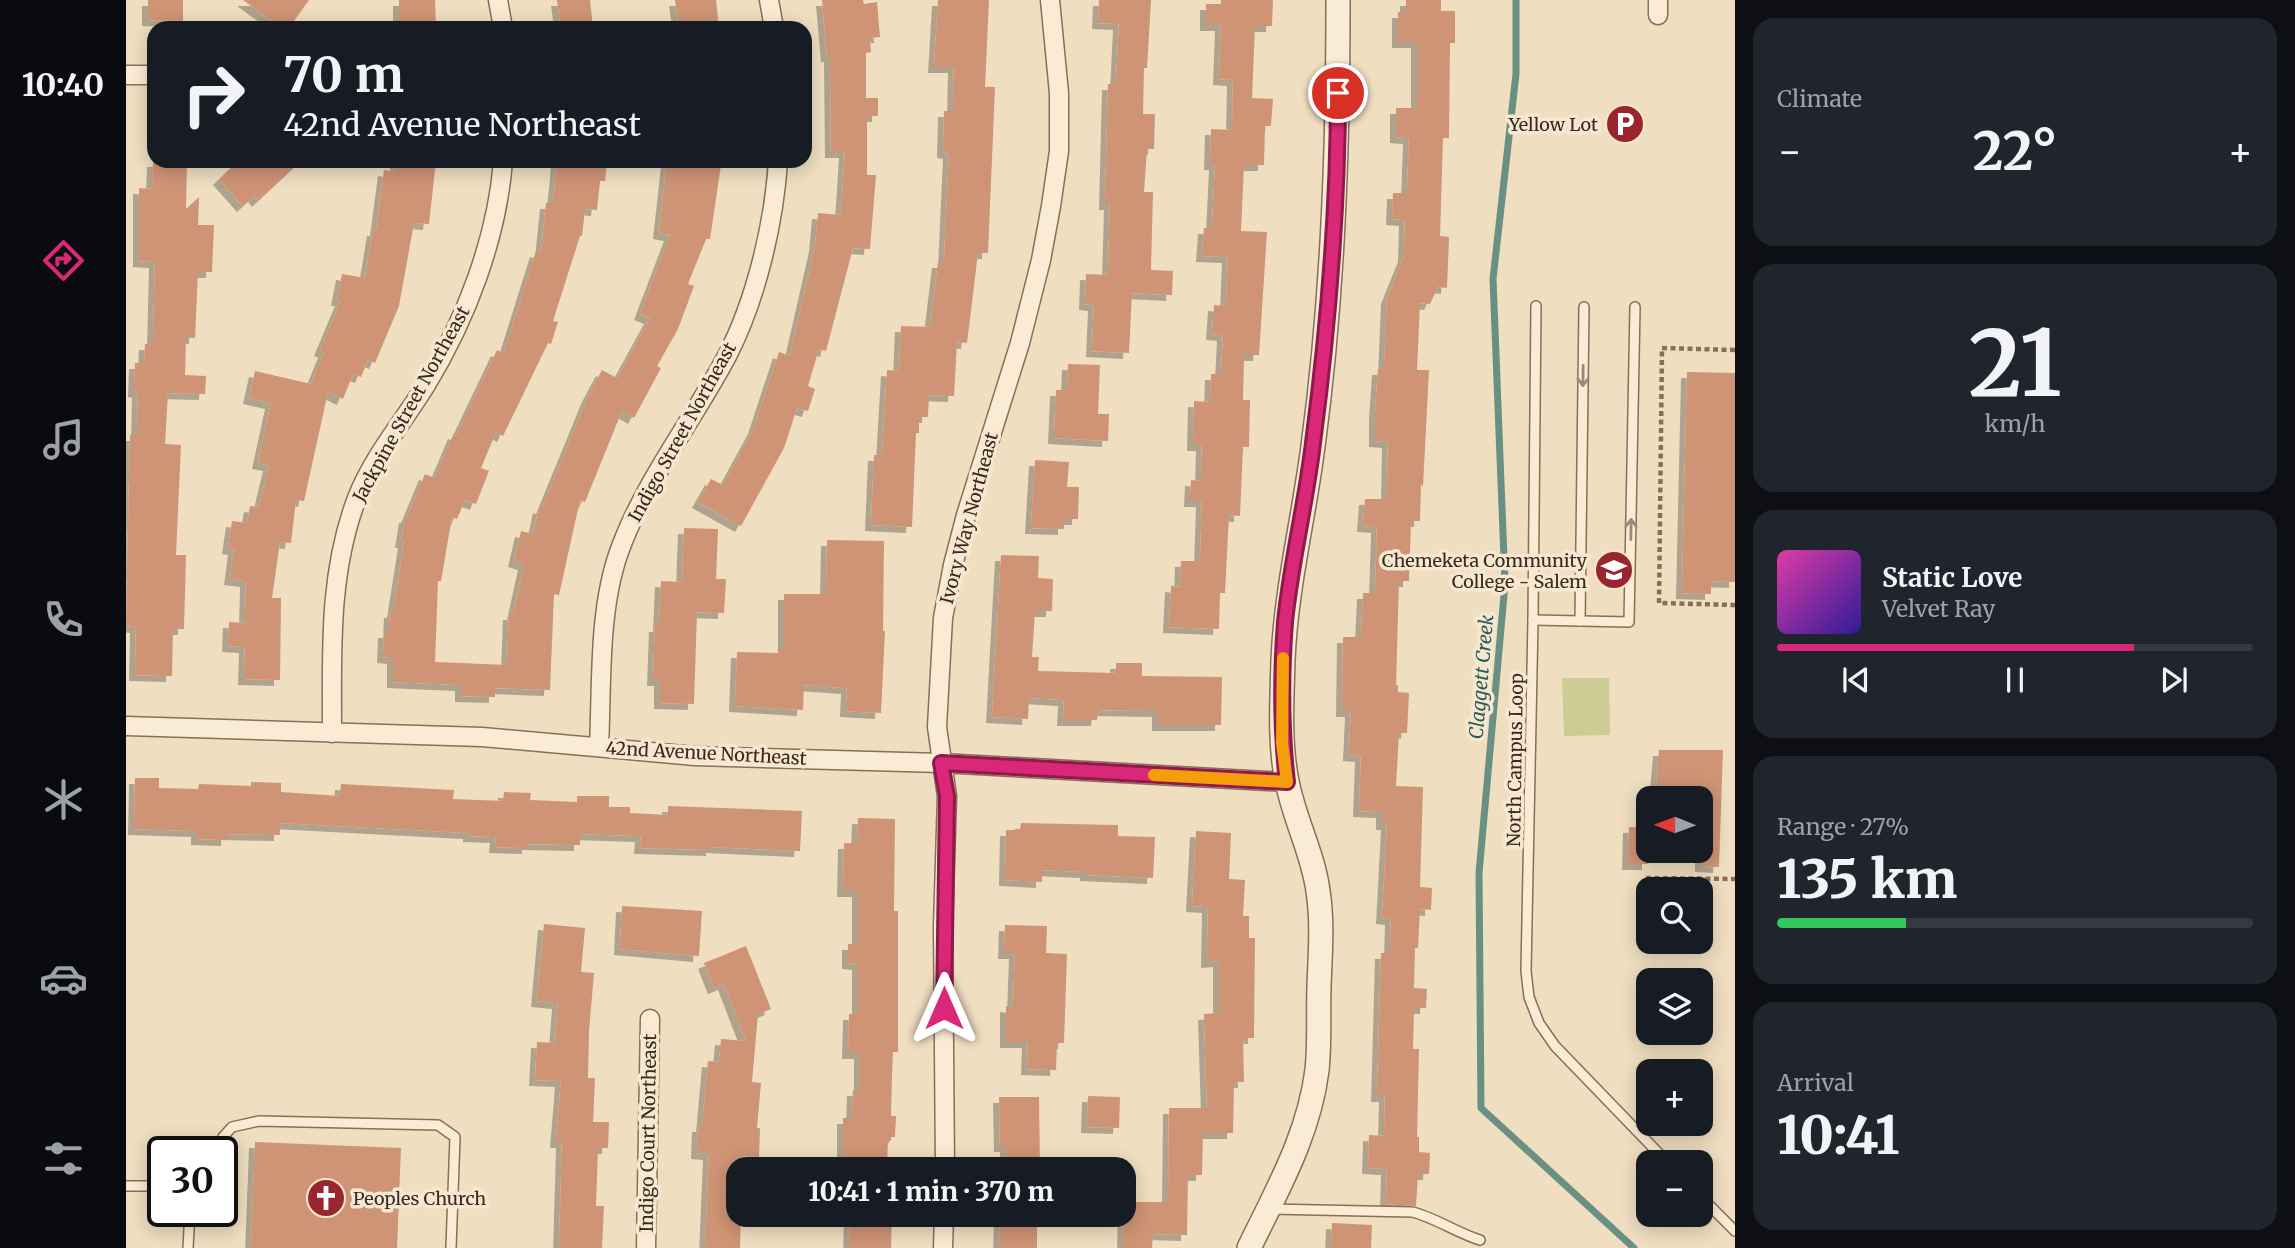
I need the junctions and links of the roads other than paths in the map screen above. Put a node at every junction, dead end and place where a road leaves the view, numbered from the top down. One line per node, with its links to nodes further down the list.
1 (498, 0): 5 (street)
2 (769, 0): 6 (street)
3 (1050, 0): 19 (street, Ivory Way Northeast)
4 (1338, 0): 20 (street)
5 (502, 21)
6 (773, 21)
7 (126, 75): 8 (street)
8 (147, 75)
9 (502, 168): 17 (street, Jackpine Street Northeast)
10 (777, 168): 18 (street, Indigo Street Northeast)
11 (1536, 306): 14 (lane, North Campus Loop)
12 (1584, 307): 15 (lane, one-way to 15)
13 (1634, 307): 15 (lane, one-way to 13)
14 (1533, 620): 15 (lane); 23 (lane, North Campus Loop)
15 (1580, 621)
16 (126, 726): 17 (street, 42nd Avenue Northeast)
17 (332, 733): 18 (street, 42nd Avenue Northeast)
18 (599, 747): 19 (street, 42nd Avenue Northeast)
19 (941, 763): 20 (street, 42nd Avenue Northeast); 24 (street, Ivory Way Northeast)
20 (1287, 782): 27 (street)
21 (650, 1019): 35 (street, Indigo Court Northeast)
22 (227, 1136): 34 (lane)
23 (1655, 1150)
24 (945, 1157)
25 (126, 1185): 26 (lane)
26 (147, 1186)
27 (1269, 1209): 32 (lane); 37 (street)
28 (1713, 1209): 31 (lane)
29 (189, 1227): 33 (lane)
30 (944, 1227): 36 (street)
31 (1735, 1231)
32 (1480, 1240)
33 (188, 1248)
34 (451, 1248)
35 (646, 1248)
36 (943, 1248)
37 (1250, 1248)

